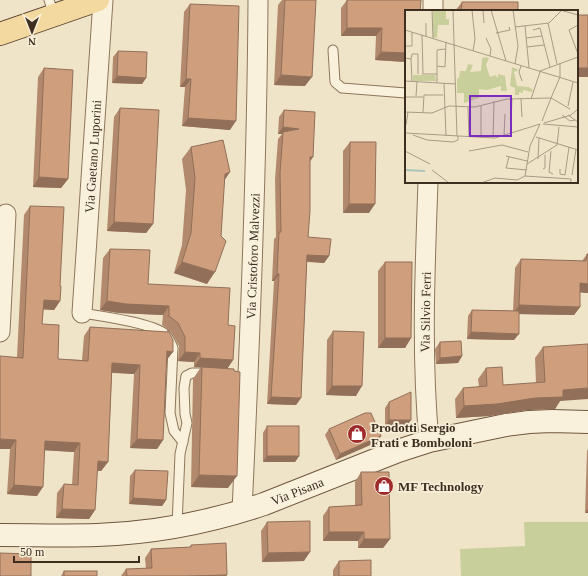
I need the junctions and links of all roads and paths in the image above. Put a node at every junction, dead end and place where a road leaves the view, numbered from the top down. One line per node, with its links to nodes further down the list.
1 (98, 0): 4 (main road)
2 (103, 0): 10 (street, Via Gaetano Luporini)
3 (258, 0): 16 (street, Via Cristoforo Malvezzi)
4 (52, 8): 5 (main road)
5 (0, 34)
6 (333, 50): 7 (lane)
7 (405, 93)
8 (428, 183): 14 (street, Via Silvio Ferri)
9 (6, 214): 11 (street)
10 (82, 313): 15 (lane)
11 (0, 332)
12 (220, 374): 15 (lane)
13 (588, 422): 14 (main road, Via Pisana)
14 (428, 441): 16 (main road, Via Pisana)
15 (183, 442): 17 (lane)
16 (242, 512): 17 (main road, Via Pisana)
17 (177, 526): 18 (main road, Via Pisana)
18 (0, 535)

